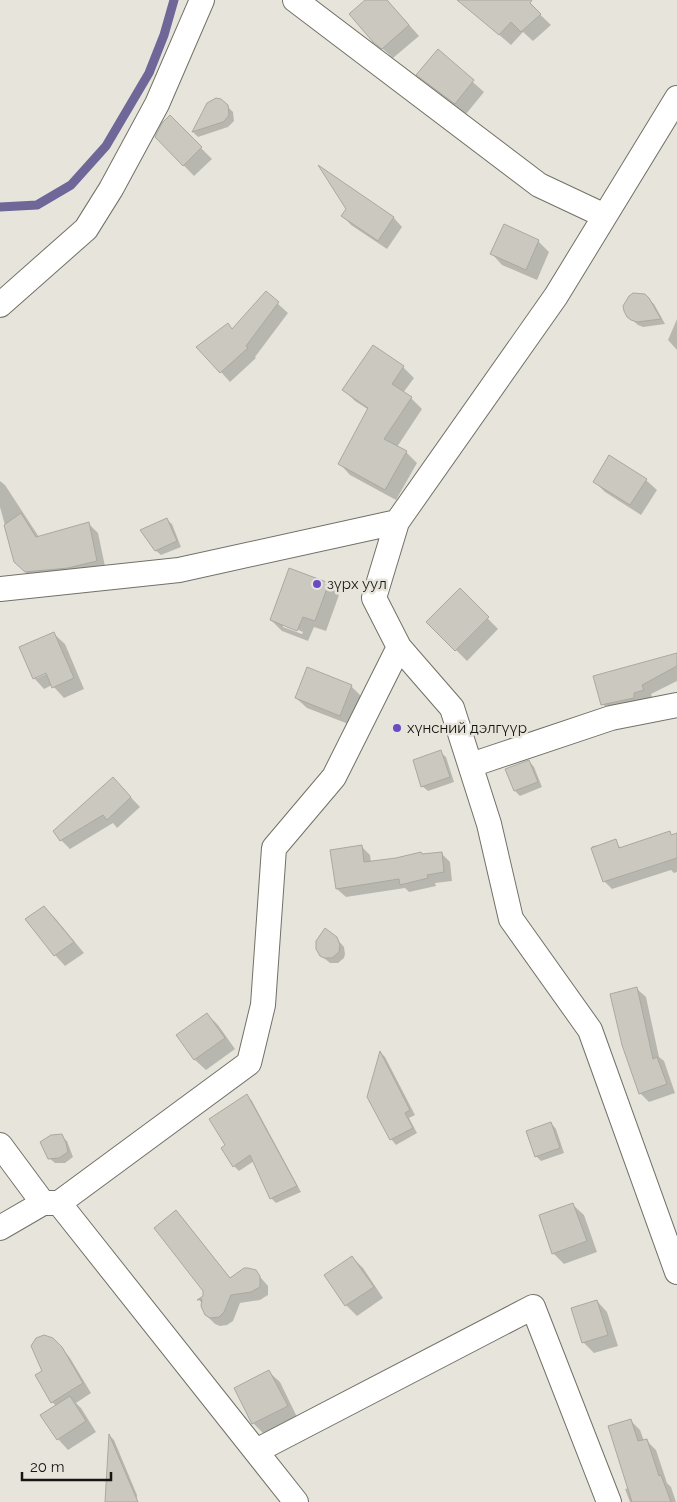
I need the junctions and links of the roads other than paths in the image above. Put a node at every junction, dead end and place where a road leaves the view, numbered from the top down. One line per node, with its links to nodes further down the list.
1 (202, 0): 5 (street)
2 (294, 0): 4 (street)
3 (677, 98): 4 (street)
4 (605, 216): 6 (street)
5 (0, 304)
6 (397, 522): 7 (street); 8 (street)
7 (0, 589)
8 (399, 648): 10 (street); 12 (street)
9 (677, 704): 10 (street)
10 (470, 765): 14 (street)
11 (0, 1146): 12 (street)
12 (51, 1203): 13 (street); 15 (street)
13 (0, 1228)
14 (677, 1272)
15 (256, 1451): 16 (street); 17 (street)
16 (296, 1502)
17 (609, 1502)

